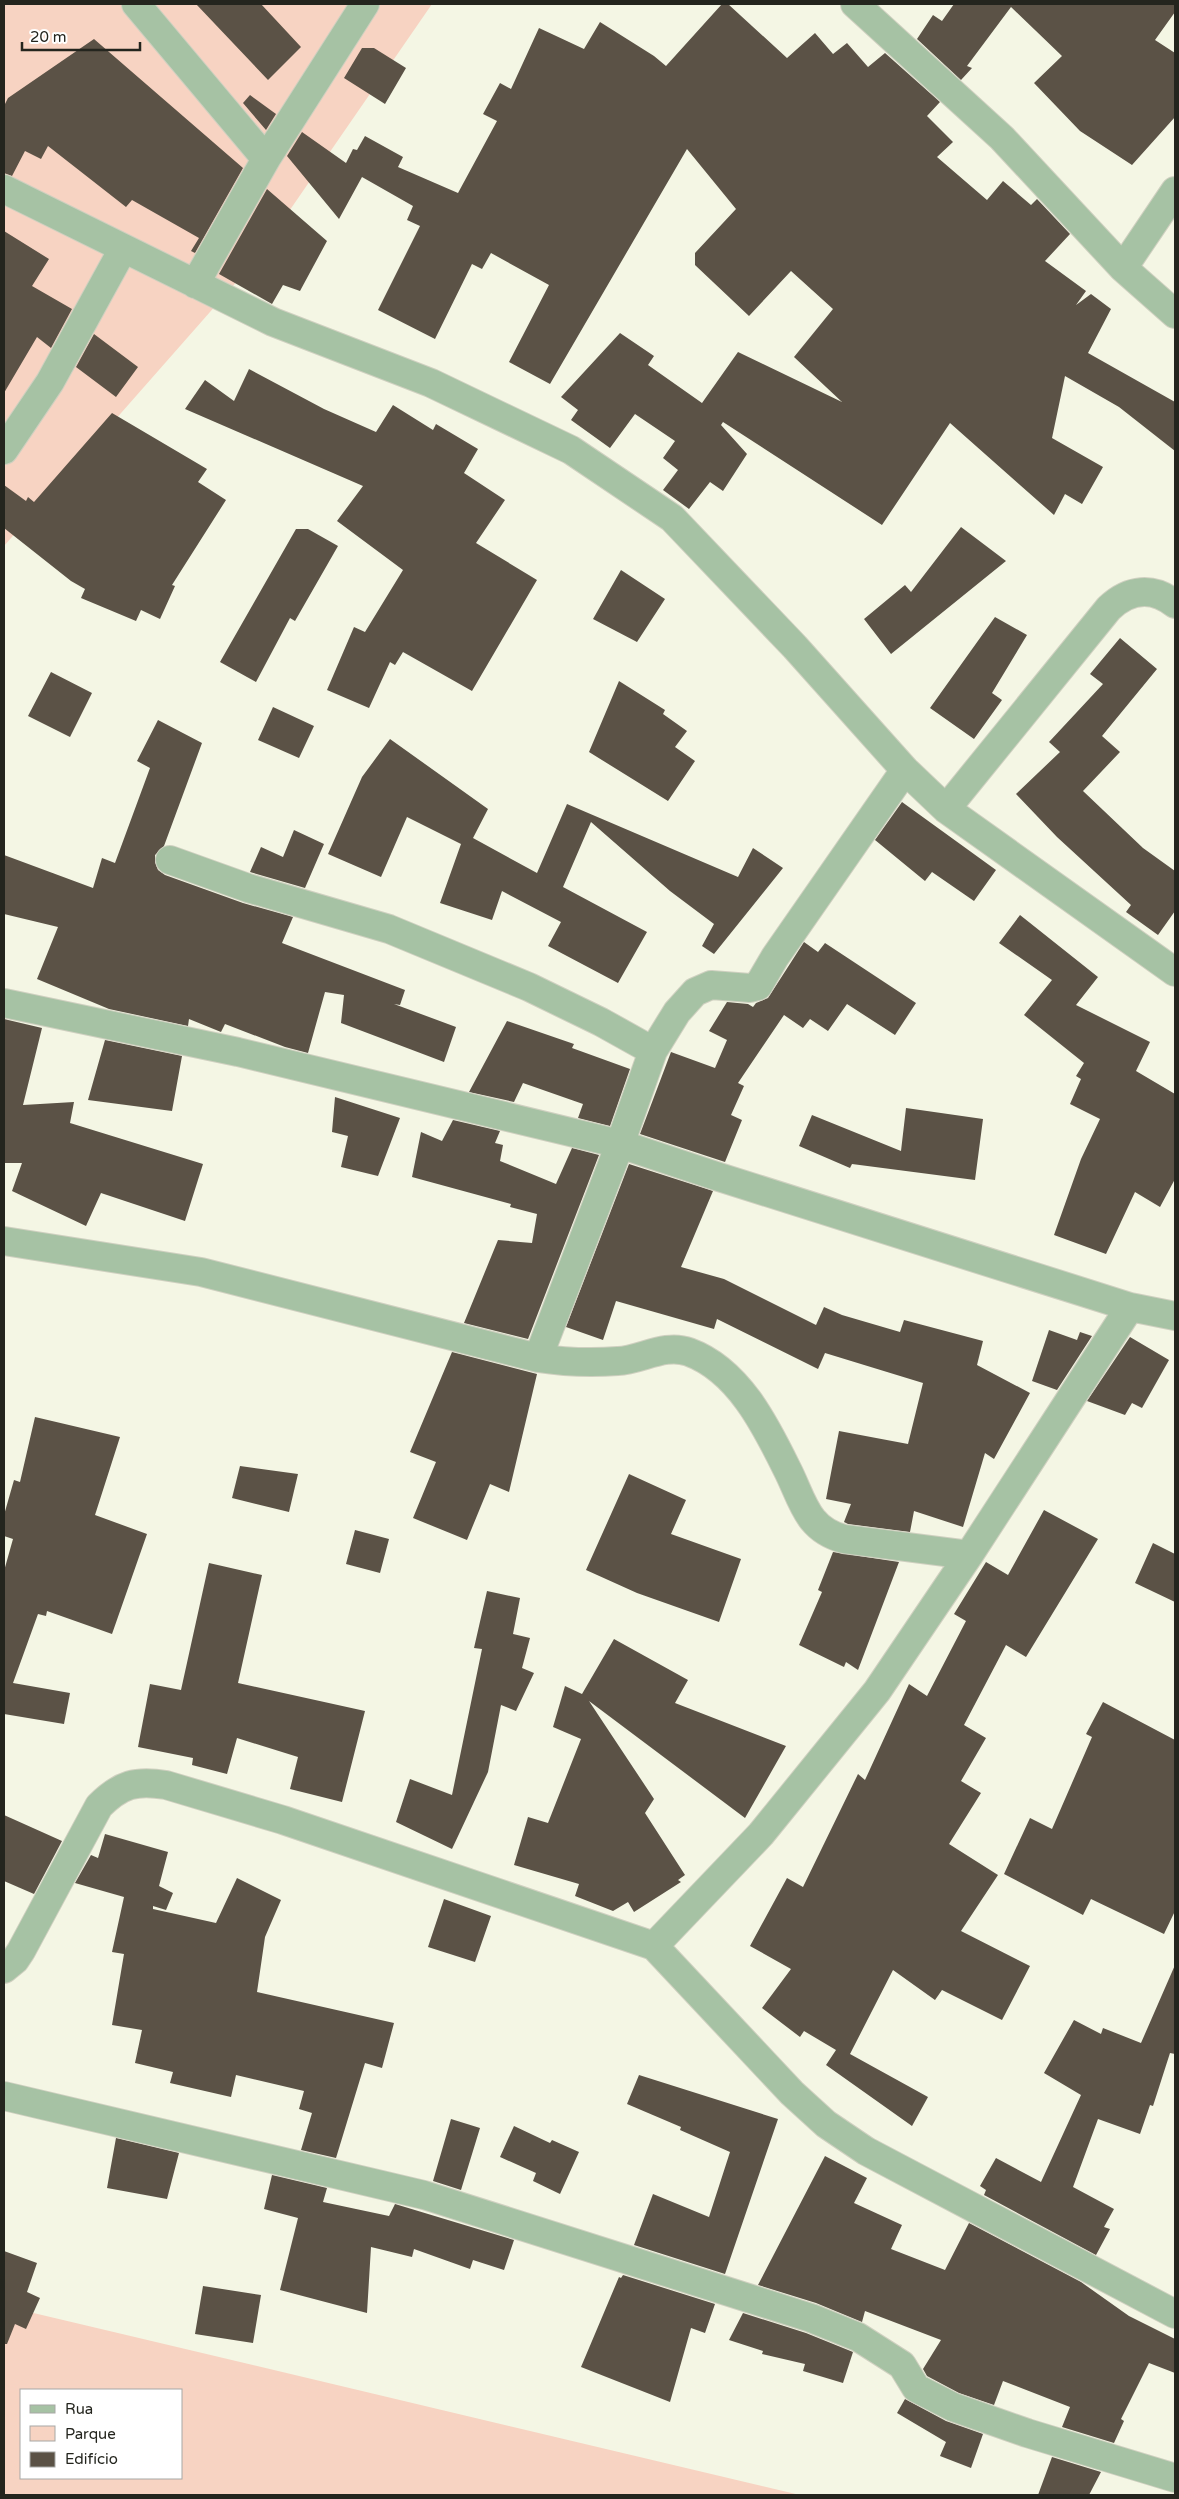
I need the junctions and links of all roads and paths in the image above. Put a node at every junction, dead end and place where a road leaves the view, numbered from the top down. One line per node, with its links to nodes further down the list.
1 (136, 4): 4 (street)
2 (365, 4): 4 (street)
3 (855, 4): 8 (street)
4 (266, 158): 9 (street)
5 (4, 189): 7 (street)
6 (1175, 191): 8 (street)
7 (122, 249): 9 (street); 11 (street)
8 (1123, 268): 10 (street)
9 (194, 284): 13 (street)
10 (1175, 314)
11 (4, 450)
12 (1175, 604): 14 (street)
13 (905, 770): 14 (street); 18 (street)
14 (946, 809): 16 (street)
15 (170, 860): 18 (street)
16 (1175, 972)
17 (4, 1003): 19 (street)
18 (653, 1051): 19 (street)
19 (620, 1144): 21 (street); 23 (street)
20 (4, 1241): 23 (street)
21 (1130, 1307): 22 (street); 24 (street)
22 (1175, 1316)
23 (538, 1358): 24 (street)
24 (969, 1555): 25 (street)
25 (654, 1946): 26 (street); 28 (street)
26 (4, 1969)
27 (4, 2096): 29 (street)
28 (1175, 2314)
29 (1175, 2478)

